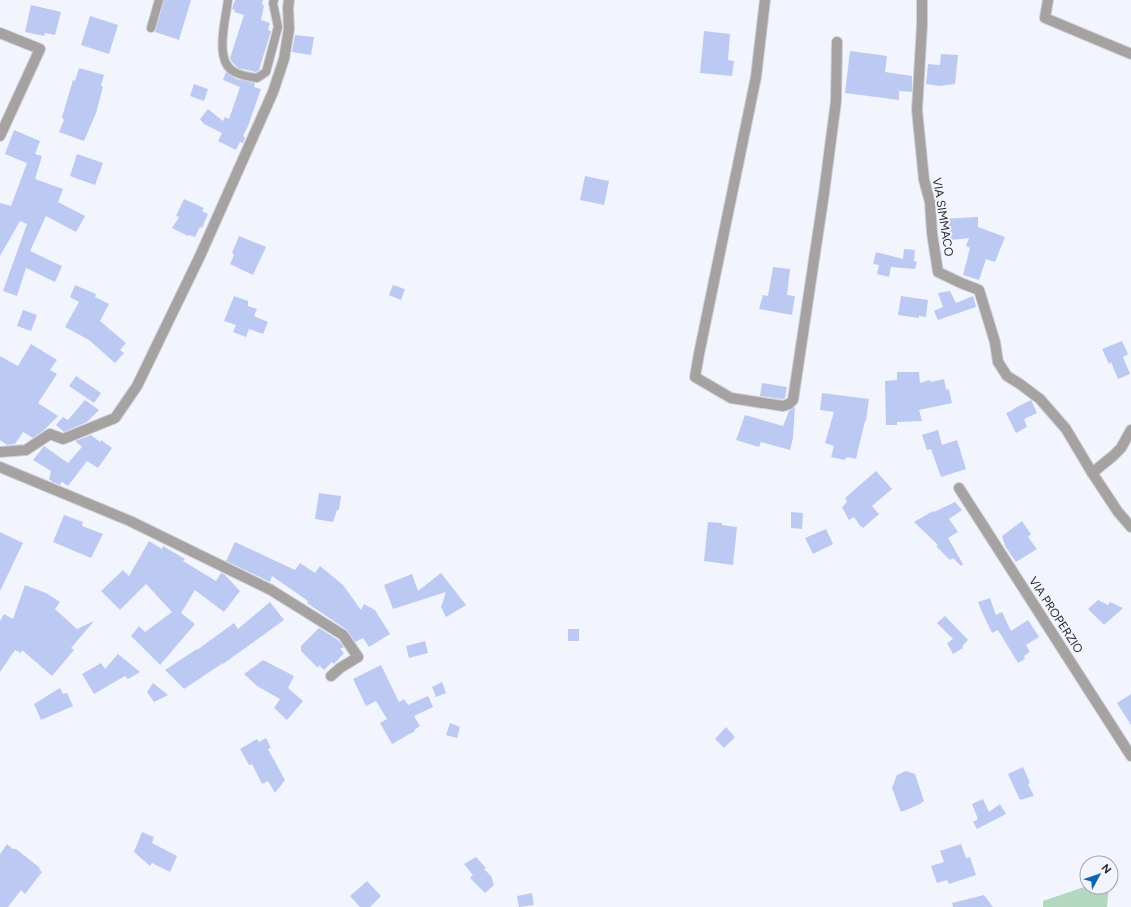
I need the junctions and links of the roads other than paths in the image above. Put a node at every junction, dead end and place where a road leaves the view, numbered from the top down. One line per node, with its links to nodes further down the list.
1 (159, 0): 8 (lane)
2 (228, 0): 3 (lane)
3 (274, 0)
4 (289, 0): 14 (street)
5 (765, 0): 10 (street)
6 (922, 0): 16 (street, VIA SIMMACO)
7 (1048, 0): 11 (street)
8 (151, 28)
9 (0, 33): 12 (street)
10 (837, 42)
11 (1131, 54)
12 (0, 136)
13 (1131, 430): 16 (street)
14 (0, 452)
15 (0, 467): 19 (street)
16 (1092, 472): 18 (street, VIA SIMMACO)
17 (959, 488): 20 (street, VIA PROPERZIO)
18 (1131, 527)
19 (331, 676)
20 (1131, 756)

